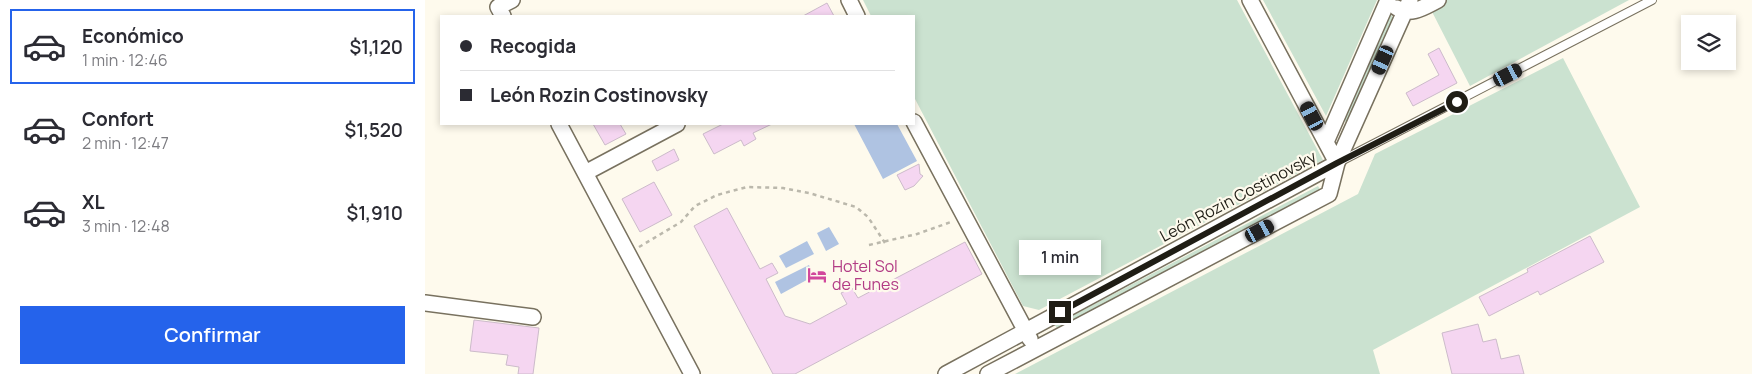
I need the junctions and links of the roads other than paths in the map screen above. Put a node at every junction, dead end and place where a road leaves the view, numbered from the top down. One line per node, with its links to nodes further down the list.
1 (512, 0): 8 (street)
2 (849, 0): 9 (street)
3 (1250, 0): 13 (street)
4 (1438, 0): 7 (street)
5 (1652, 0): 14 (lane)
6 (1388, 2): 7 (street); 13 (street)
7 (1407, 6): 14 (street)
8 (502, 15)
9 (856, 15)
10 (915, 124): 18 (street)
11 (560, 125): 15 (street)
12 (675, 125): 15 (street)
13 (1326, 142): 14 (street)
14 (1337, 163): 18 (street, León Rozin Costinovsky); 19 (street, León Rozin Costinovsky)
15 (585, 173): 20 (street)
16 (425, 303): 17 (street)
17 (533, 318)
18 (1025, 331): 19 (street); 21 (street, León Rozin Costinovsky)
19 (1035, 349): 22 (street, León Rozin Costinovsky)
20 (692, 374)
21 (946, 374)
22 (988, 374)

